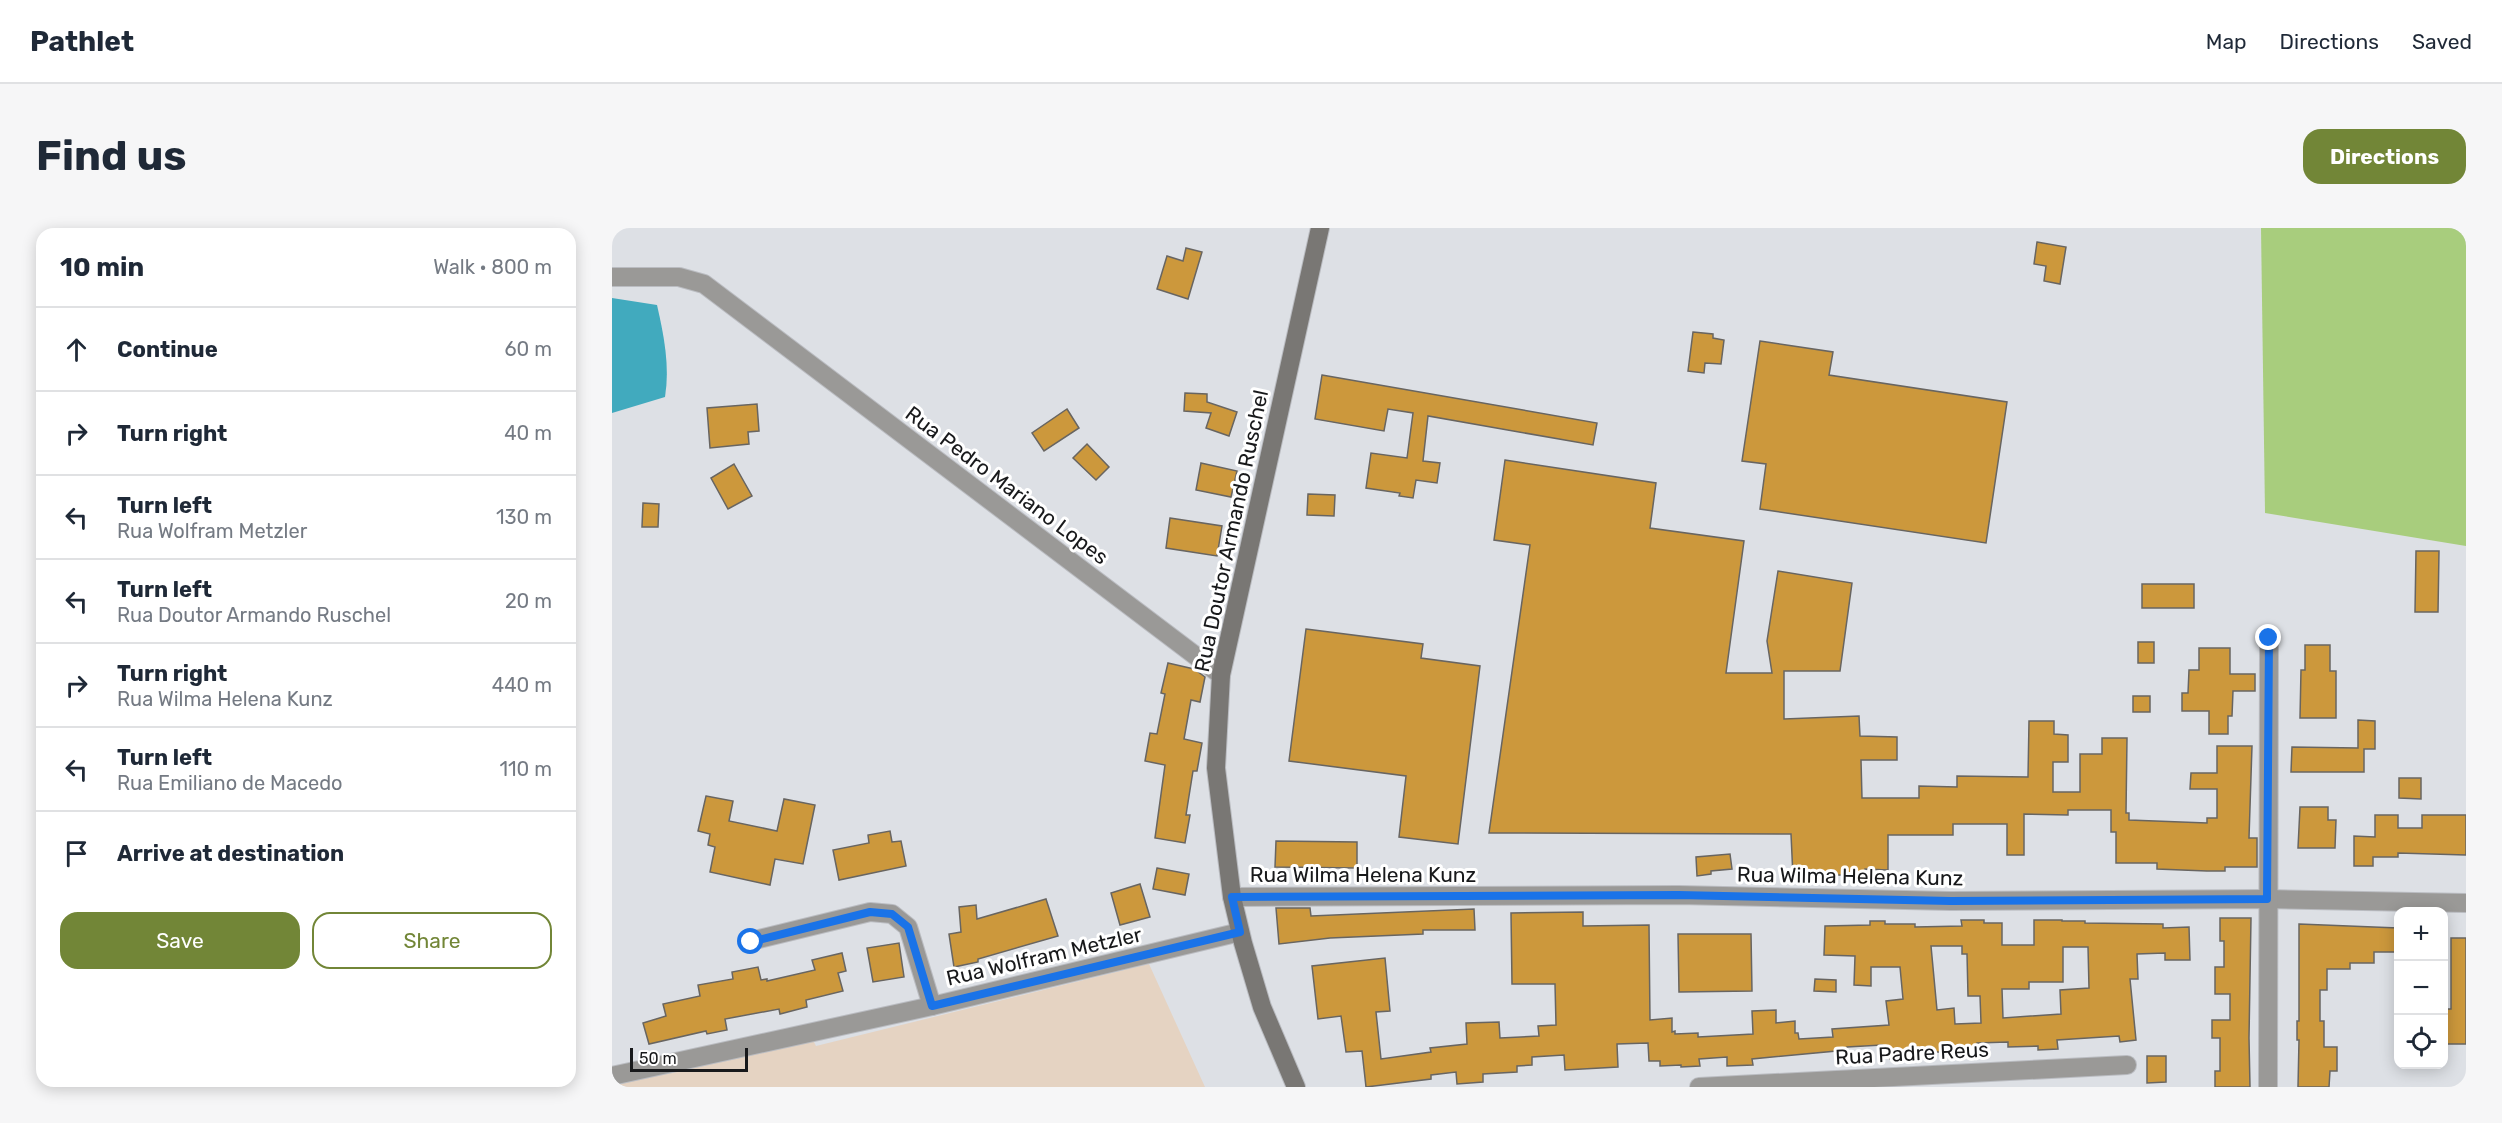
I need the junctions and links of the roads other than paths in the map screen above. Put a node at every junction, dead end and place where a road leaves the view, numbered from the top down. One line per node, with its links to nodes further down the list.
1 (1320, 228): 4 (main road, Rua Doutor Armando Ruschel)
2 (612, 277): 4 (street, Rua Pedro Mariano Lopes)
3 (2269, 638): 6 (street)
4 (1221, 675): 5 (main road, Rua Doutor Armando Ruschel)
5 (1232, 897): 6 (street, Rua Wilma Helena Kunz); 8 (main road, Rua Doutor Armando Ruschel)
6 (2267, 899): 7 (street, Rua Wilma Helena Kunz); 16 (street)
7 (2466, 903)
8 (1240, 932): 10 (street, Rua Wolfram Metzler); 14 (main road, Rua Doutor Armando Ruschel)
9 (751, 942): 10 (street)
10 (932, 1006): 12 (street, Rua Wolfram Metzler)
11 (2127, 1065): 13 (street, Rua Padre Reus)
12 (612, 1076)
13 (1970, 1080): 15 (street, Rua Padre Reus)
14 (1296, 1087)
15 (1700, 1087)
16 (2268, 1087)

